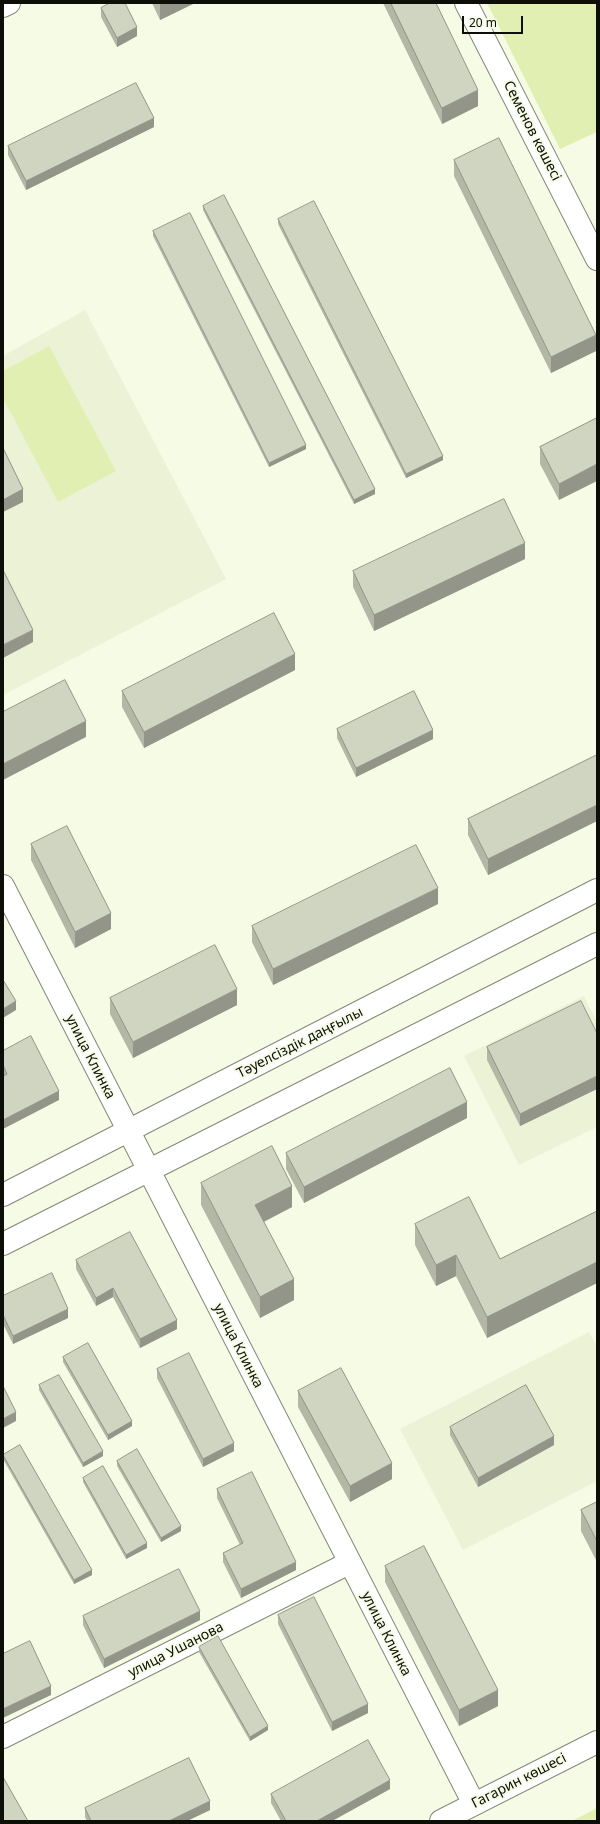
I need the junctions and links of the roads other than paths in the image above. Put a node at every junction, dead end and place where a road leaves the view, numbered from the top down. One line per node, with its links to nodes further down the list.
1 (9, 3): 3 (street)
2 (466, 3): 4 (street, Семенов көшесі)
3 (3, 6)
4 (597, 259)
5 (3, 886): 8 (street, улица Клинка)
6 (597, 890): 8 (street, Тәуелсіздік даңғылы)
7 (597, 944): 9 (street)
8 (128, 1132): 9 (street, улица Клинка); 10 (street, Тәуелсіздік даңғылы)
9 (148, 1171): 11 (street); 12 (street, улица Клинка)
10 (3, 1195)
11 (3, 1244)
12 (349, 1562): 13 (street, улица Ушанова); 15 (street, улица Клинка)
13 (3, 1737)
14 (597, 1742): 15 (street, Гагарин көшесі)
15 (474, 1804): 16 (street, Гагарин көшесі)
16 (441, 1821)

